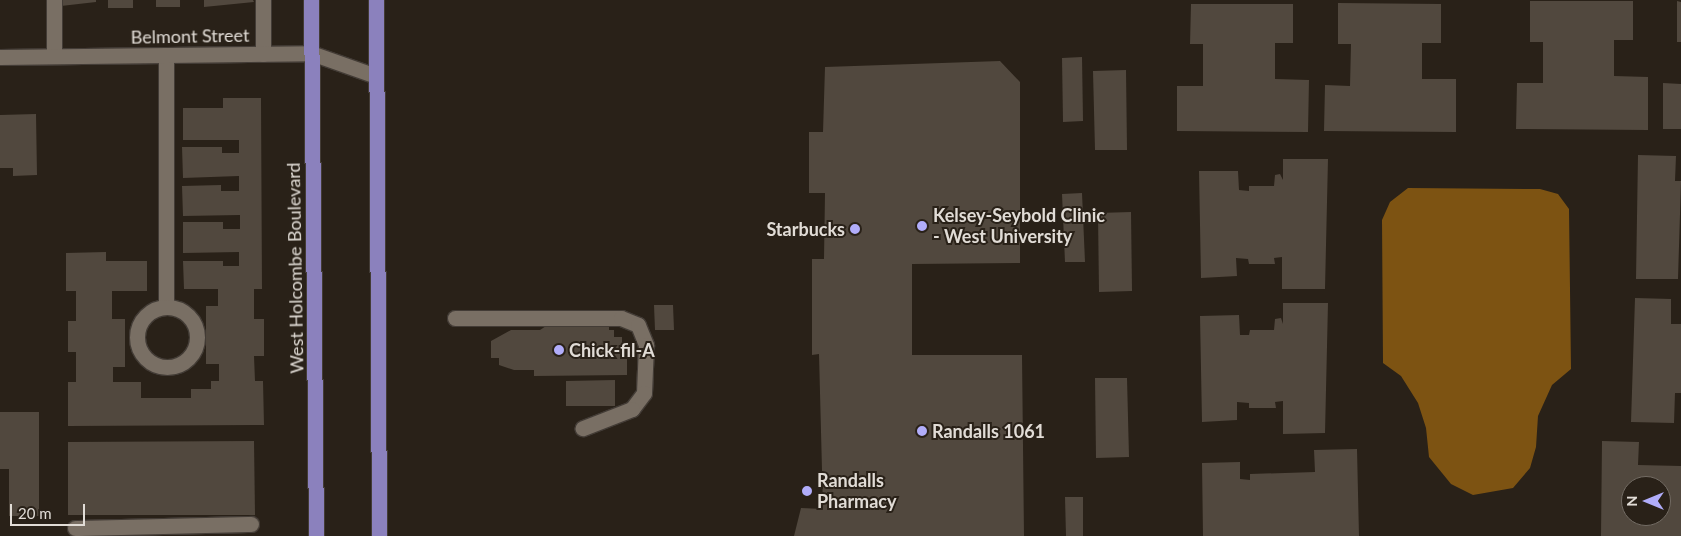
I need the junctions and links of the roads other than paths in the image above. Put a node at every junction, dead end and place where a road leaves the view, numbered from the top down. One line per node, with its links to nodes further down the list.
1 (54, 0): 8 (street)
2 (263, 0): 6 (street)
3 (311, 0): 5 (main road, West Holcombe Boulevard)
4 (376, 0): 10 (main road)
5 (312, 53): 6 (street, Belmont Street); 10 (street, Belmont Street); 17 (main road, West Holcombe Boulevard)
6 (263, 54): 7 (street, Belmont Street)
7 (166, 55): 8 (street, Belmont Street); 11 (street)
8 (54, 56): 9 (street, Belmont Street)
9 (0, 57)
10 (376, 76): 18 (main road)
11 (166, 307): 11 (street)
12 (455, 318): 13 (street)
13 (583, 428)
14 (251, 524): 16 (street)
15 (75, 528): 16 (street)
16 (95, 532)
17 (316, 536)
18 (379, 536)

